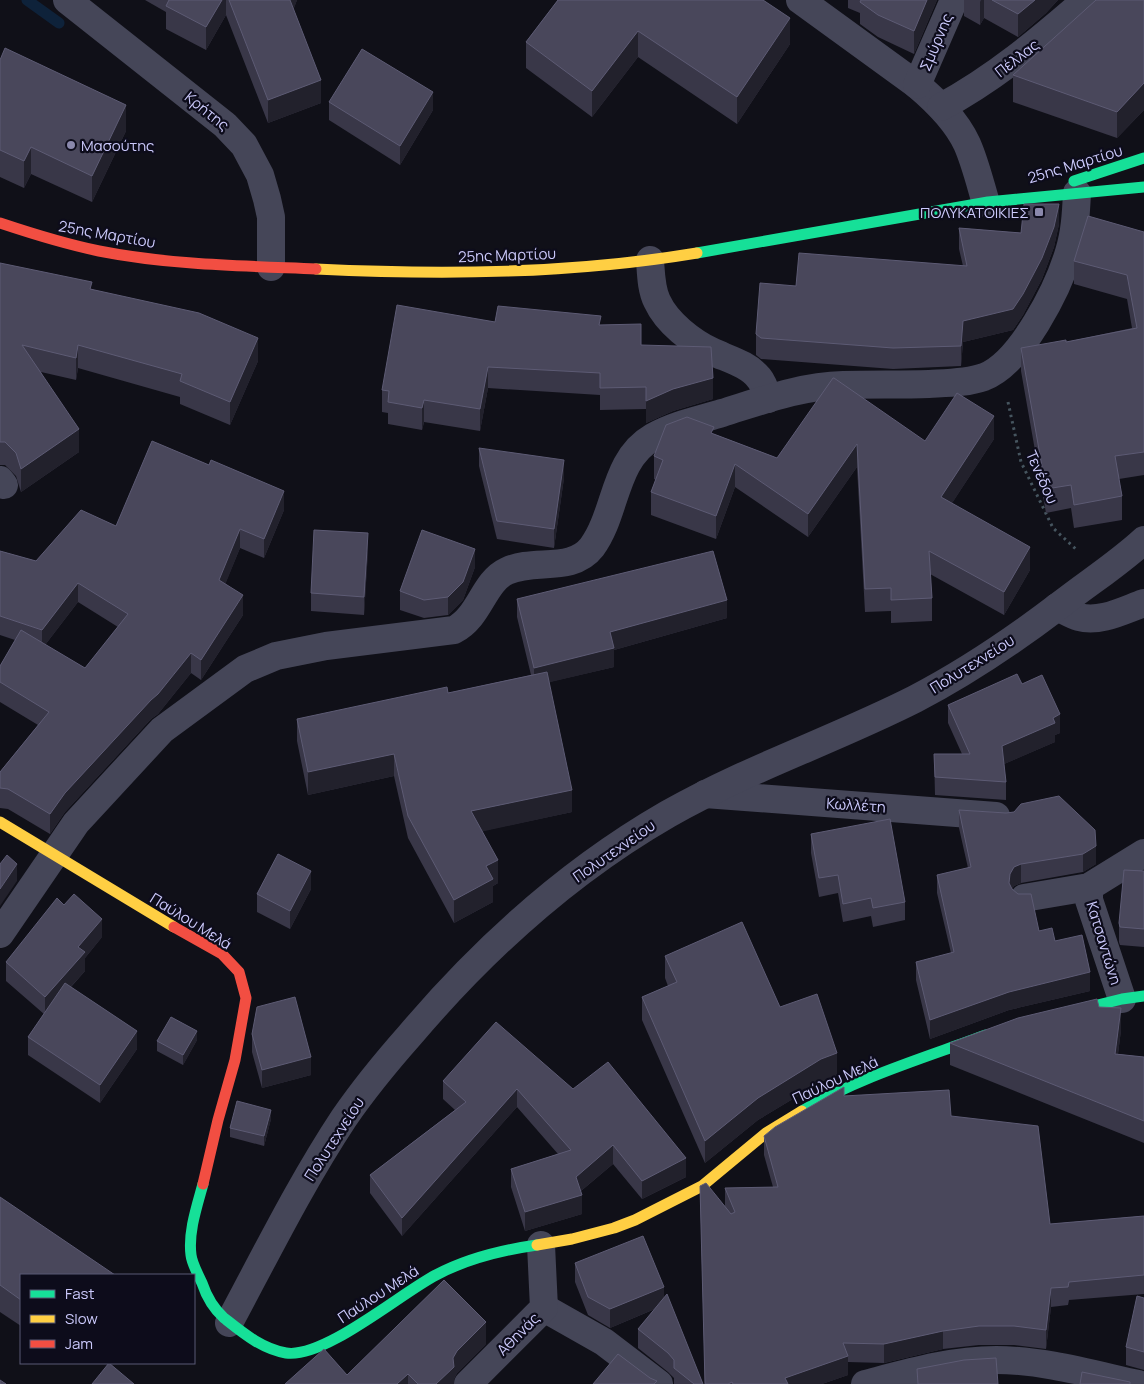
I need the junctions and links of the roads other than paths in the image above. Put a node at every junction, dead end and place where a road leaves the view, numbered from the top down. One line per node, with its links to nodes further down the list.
1 (67, 0): 14 (street, Κρήτης)
2 (800, 0): 5 (street)
3 (954, 0): 5 (street, Σμύρνης)
4 (1086, 0): 6 (street, Πέλλας)
5 (918, 85): 6 (street)
6 (941, 108): 11 (street)
7 (1144, 158): 10 (street, 25ης Μαρτίου)
8 (1144, 186): 9 (street, 25ης Μαρτίου)
9 (1077, 193): 10 (street, 25ης Μαρτίου); 15 (street)
10 (1015, 199): 11 (street, 25ης Μαρτίου)
11 (986, 202): 13 (street, 25ης Μαρτίου)
12 (0, 223): 14 (street, 25ης Μαρτίου)
13 (650, 260): 14 (street, 25ης Μαρτίου); 15 (street)
14 (271, 267)
15 (768, 399): 23 (street)
16 (1144, 540): 18 (street, Πολυτεχνείου)
17 (1144, 603): 18 (street)
18 (1057, 607): 19 (street, Πολυτεχνείου)
19 (704, 794): 20 (street, Κωλλέτη); 32 (street, Πολυτεχνείου)
20 (1007, 816)
21 (0, 822): 23 (street, Παύλου Μελά)
22 (1144, 853): 24 (street, Κατσαντώνη)
23 (54, 854): 26 (street); 32 (street, Παύλου Μελά)
24 (1089, 886): 25 (street, Κατσαντώνη); 27 (street, Κατσαντώνη)
25 (1024, 898)
26 (0, 934)
27 (1133, 998): 28 (street)
28 (1050, 1017)
29 (995, 1032): 30 (street, Παύλου Μελά)
30 (542, 1245): 31 (street, Αθηνάς); 32 (street, Παύλου Μελά)
31 (544, 1308): 33 (street, Αθηνάς); 34 (street)
32 (230, 1323)
33 (468, 1384)
34 (659, 1384)
35 (865, 1384): 36 (street)
36 (1138, 1384)

